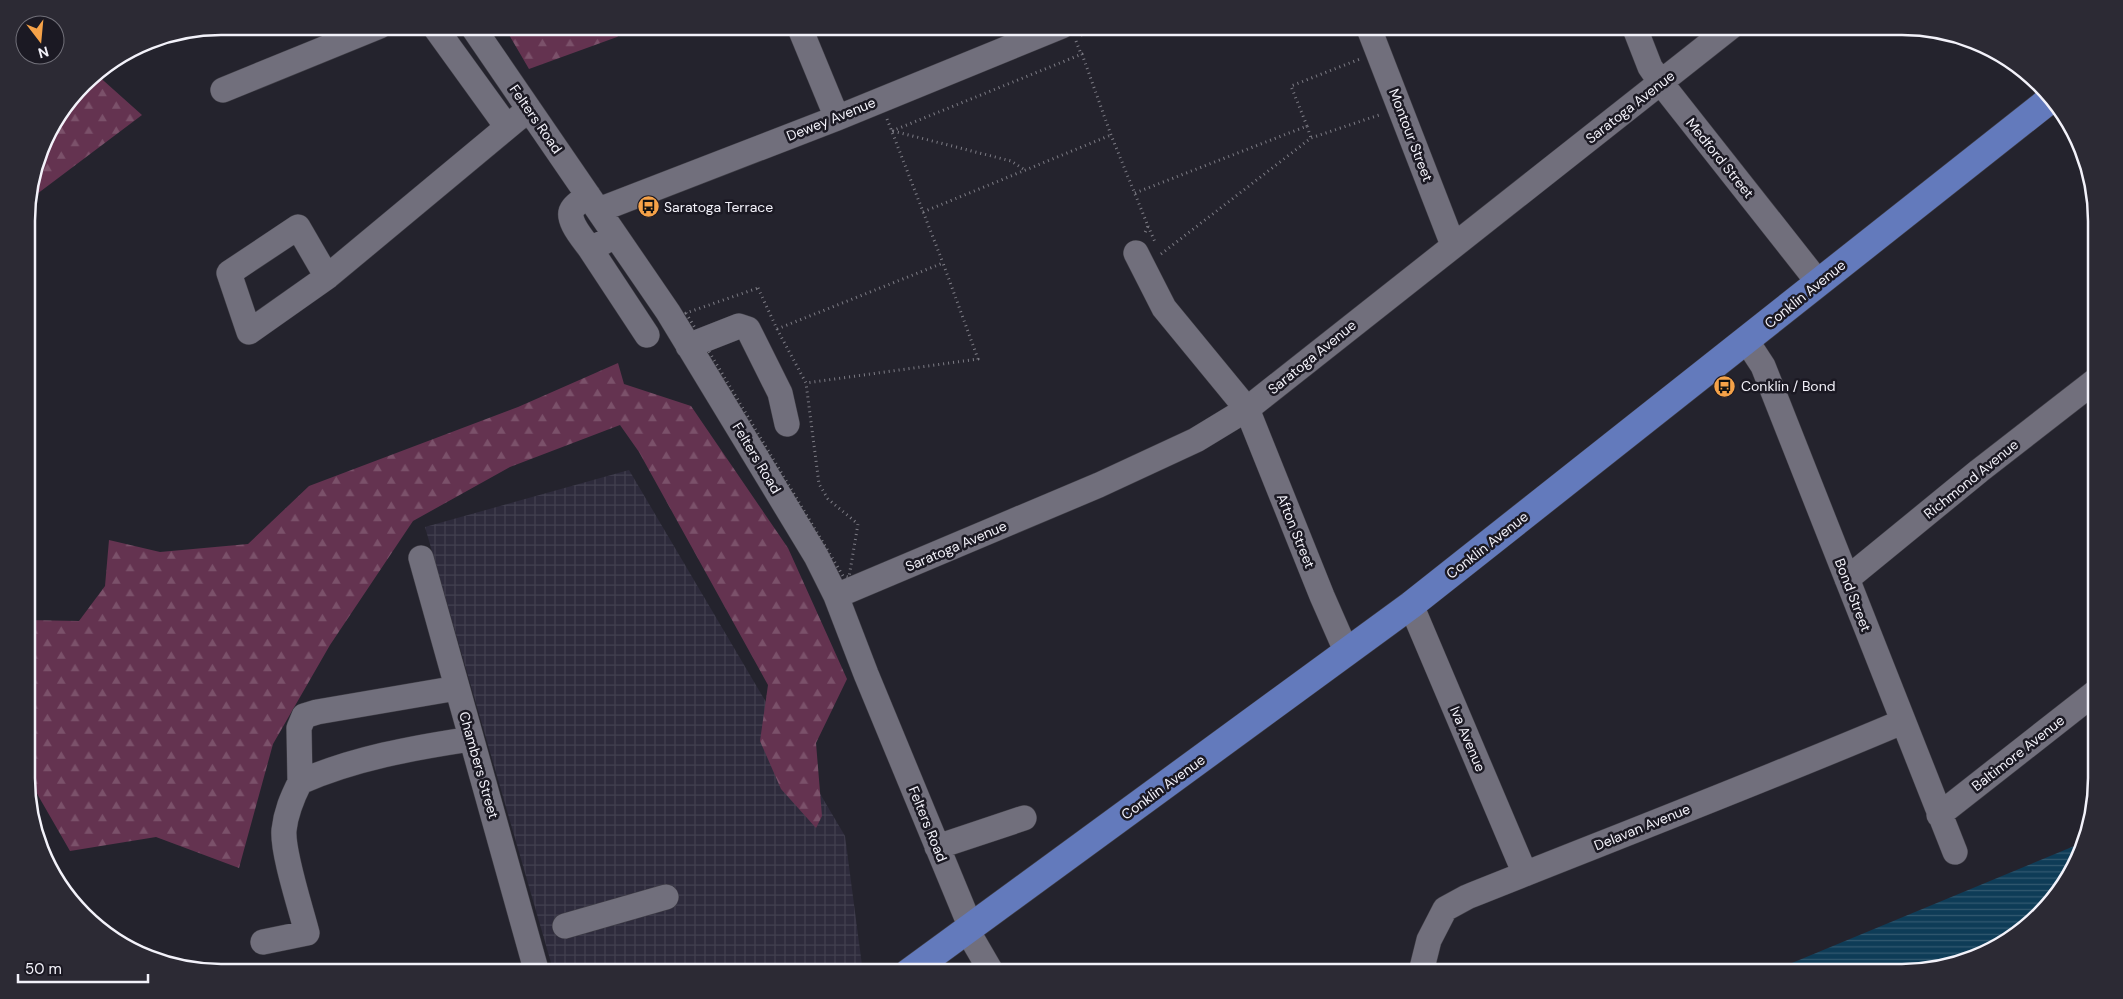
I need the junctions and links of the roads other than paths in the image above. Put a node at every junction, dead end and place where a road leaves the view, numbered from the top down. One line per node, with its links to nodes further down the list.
1 (358, 35): 10 (street)
2 (441, 35): 14 (street)
3 (478, 35): 12 (street, Felters Road)
4 (802, 35): 13 (street)
5 (1040, 35): 13 (street, Dewey Avenue)
6 (1372, 35): 17 (street, Montour Street)
7 (1638, 35): 9 (street, Medford Street)
8 (1721, 35): 9 (street, Saratoga Avenue)
9 (1660, 83): 17 (street, Saratoga Avenue); 21 (street, Medford Street)
10 (223, 90)
11 (2046, 103): 21 (main road, Conklin Avenue)
12 (529, 109): 14 (street); 15 (street, Felters Road)
13 (836, 118): 15 (street, Dewey Avenue)
14 (507, 127): 20 (street)
15 (594, 202): 16 (street, Felters Road); 18 (street)
16 (616, 235): 18 (street); 24 (street, Felters Road)
17 (1454, 245): 26 (street, Saratoga Avenue)
18 (591, 250): 22 (street)
19 (1136, 253): 26 (street, Afton Street)
20 (327, 277)
21 (1818, 282): 23 (main road, Conklin Avenue)
22 (647, 336)
23 (1746, 340): 29 (street, Bond Street); 31 (main road, Conklin Avenue)
24 (688, 346): 27 (street); 30 (street, Felters Road)
25 (2088, 386): 29 (street, Richmond Avenue)
26 (1247, 409): 30 (street, Saratoga Avenue); 32 (street, Afton Street)
27 (787, 424)
28 (421, 558): 33 (street, Chambers Street)
29 (1847, 579): 35 (street, Bond Street)
30 (836, 596): 40 (street, Felters Road)
31 (1412, 605): 32 (main road, Conklin Avenue); 42 (street, Iva Avenue)
32 (1347, 653): 45 (main road, Conklin Avenue)
33 (457, 688): 36 (street, Chambers Street); 37 (street)
34 (2088, 697): 38 (street, Baltimore Avenue)
35 (1902, 722): 38 (street, Bond Street); 42 (street, Delavan Avenue)
36 (472, 739): 37 (street); 47 (street, Chambers Street)
37 (300, 782): 46 (street)
38 (1939, 815): 41 (street, Bond Street)
39 (1024, 818): 40 (street)
40 (938, 847): 45 (street, Felters Road)
41 (1955, 852)
42 (1525, 874): 50 (street, Delavan Avenue)
43 (666, 897): 44 (street)
44 (565, 926)
45 (969, 929): 48 (main road, Conklin Avenue); 49 (street, Felters Road)
46 (262, 942)
47 (534, 964)
48 (920, 964)
49 (987, 964)
50 (1423, 964)

